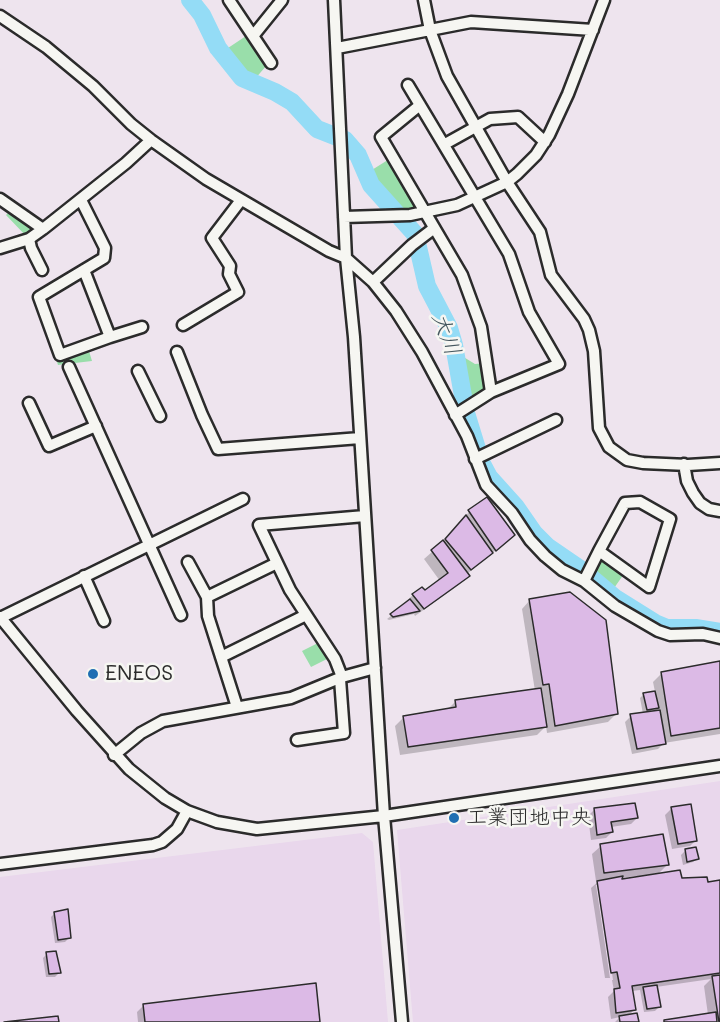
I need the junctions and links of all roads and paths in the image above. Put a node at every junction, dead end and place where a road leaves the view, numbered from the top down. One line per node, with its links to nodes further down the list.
1 (229, 0): 9 (street)
2 (282, 0): 9 (street)
3 (334, 0): 10 (street)
4 (424, 0): 7 (street)
5 (604, 0): 8 (street)
6 (0, 16): 15 (street)
7 (430, 30): 8 (street); 10 (street); 14 (street)
8 (593, 30): 16 (street)
9 (253, 36): 11 (street)
10 (337, 48): 24 (street)
11 (271, 63)
12 (408, 85): 13 (street)
13 (420, 105): 17 (street); 23 (street)
14 (475, 127): 16 (street); 17 (street); 18 (street)
15 (151, 141): 21 (street); 22 (street)
16 (545, 142): 18 (street)
17 (445, 144): 19 (street)
18 (507, 182): 19 (street); 48 (street)
19 (475, 198): 23 (street); 39 (street)
20 (0, 199): 25 (street)
21 (81, 200): 25 (street); 31 (street)
22 (242, 200): 29 (street); 33 (street)
23 (424, 212): 24 (street); 26 (street)
24 (344, 217): 29 (street)
25 (43, 229): 27 (street)
26 (430, 231): 32 (street); 39 (street)
27 (28, 239): 28 (street); 30 (street)
28 (0, 248)
29 (346, 258): 32 (street); 45 (street)
30 (42, 270)
31 (84, 270): 35 (street); 35 (street)
32 (373, 282): 41 (street)
33 (183, 325)
34 (142, 327): 35 (street)
35 (110, 337)
36 (177, 352): 45 (street)
37 (69, 367): 44 (street)
38 (138, 371): 42 (street)
39 (491, 392): 41 (street)
40 (29, 403): 44 (street)
41 (462, 411): 46 (street)
42 (160, 417)
43 (556, 420): 46 (street)
44 (96, 426): 52 (street)
45 (360, 438): 51 (street)
46 (475, 459): 57 (street)
47 (720, 463): 48 (street)
48 (684, 464): 50 (street)
49 (243, 499): 52 (street)
50 (720, 511)
51 (365, 516): 55 (street); 65 (street)
52 (148, 544): 56 (street); 59 (street)
53 (599, 551): 53 (street); 57 (street)
54 (188, 562): 58 (street)
55 (277, 563): 58 (street); 60 (street)
56 (84, 576): 61 (street); 62 (street)
57 (584, 581): 63 (street)
58 (207, 597): 64 (street)
59 (181, 615)
60 (306, 615): 64 (street); 66 (street)
61 (0, 618): 69 (street)
62 (105, 621)
63 (720, 638)
64 (221, 657): 67 (street)
65 (375, 669): 66 (street); 72 (street)
66 (341, 678): 67 (street); 68 (street)
67 (237, 707): 69 (street)
68 (297, 740)
69 (114, 755): 71 (street)
70 (720, 766): 72 (street)
71 (187, 811): 72 (street); 73 (street)
72 (384, 816): 74 (street)
73 (0, 864)
74 (402, 1022)

